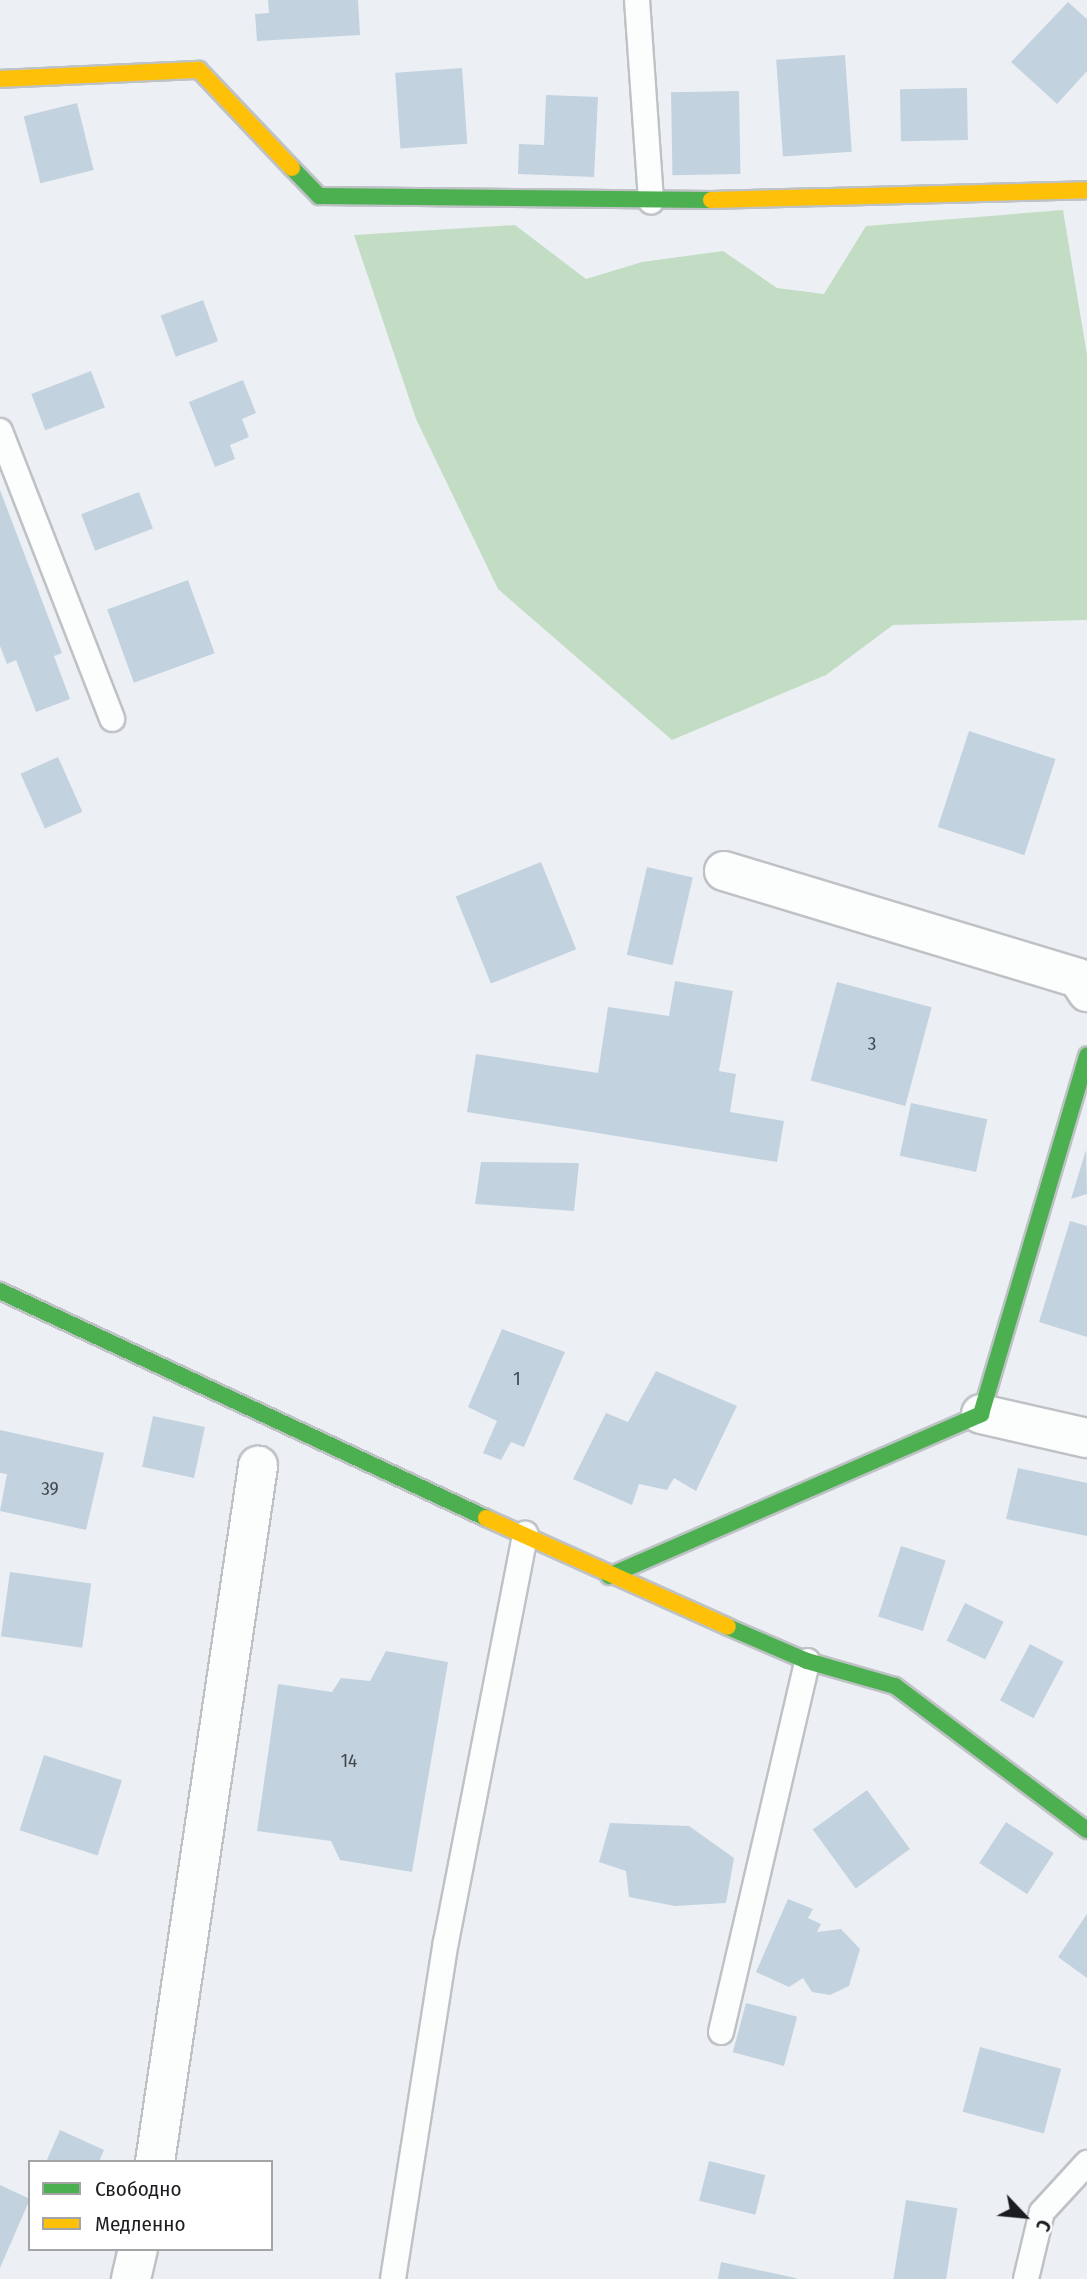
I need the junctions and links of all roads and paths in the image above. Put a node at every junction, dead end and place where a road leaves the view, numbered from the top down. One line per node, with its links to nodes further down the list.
1 (637, 0): 4 (lane)
2 (0, 79): 4 (street)
3 (1087, 190): 4 (street)
4 (651, 202)
5 (0, 431): 6 (lane)
6 (112, 719)
7 (724, 871): 8 (street)
8 (1087, 992)
9 (1087, 1055): 11 (street)
10 (0, 1291): 14 (street)
11 (981, 1414): 12 (street); 15 (street)
12 (1087, 1438)
13 (258, 1466): 19 (street)
14 (525, 1534): 15 (street); 23 (lane)
15 (609, 1576): 16 (street)
16 (807, 1661): 17 (street); 18 (lane)
17 (1087, 1830)
18 (721, 2032)
19 (155, 2160)
20 (1087, 2163): 24 (lane)
21 (138, 2251): 22 (street)
22 (131, 2279)
23 (393, 2279)
24 (1026, 2279)

